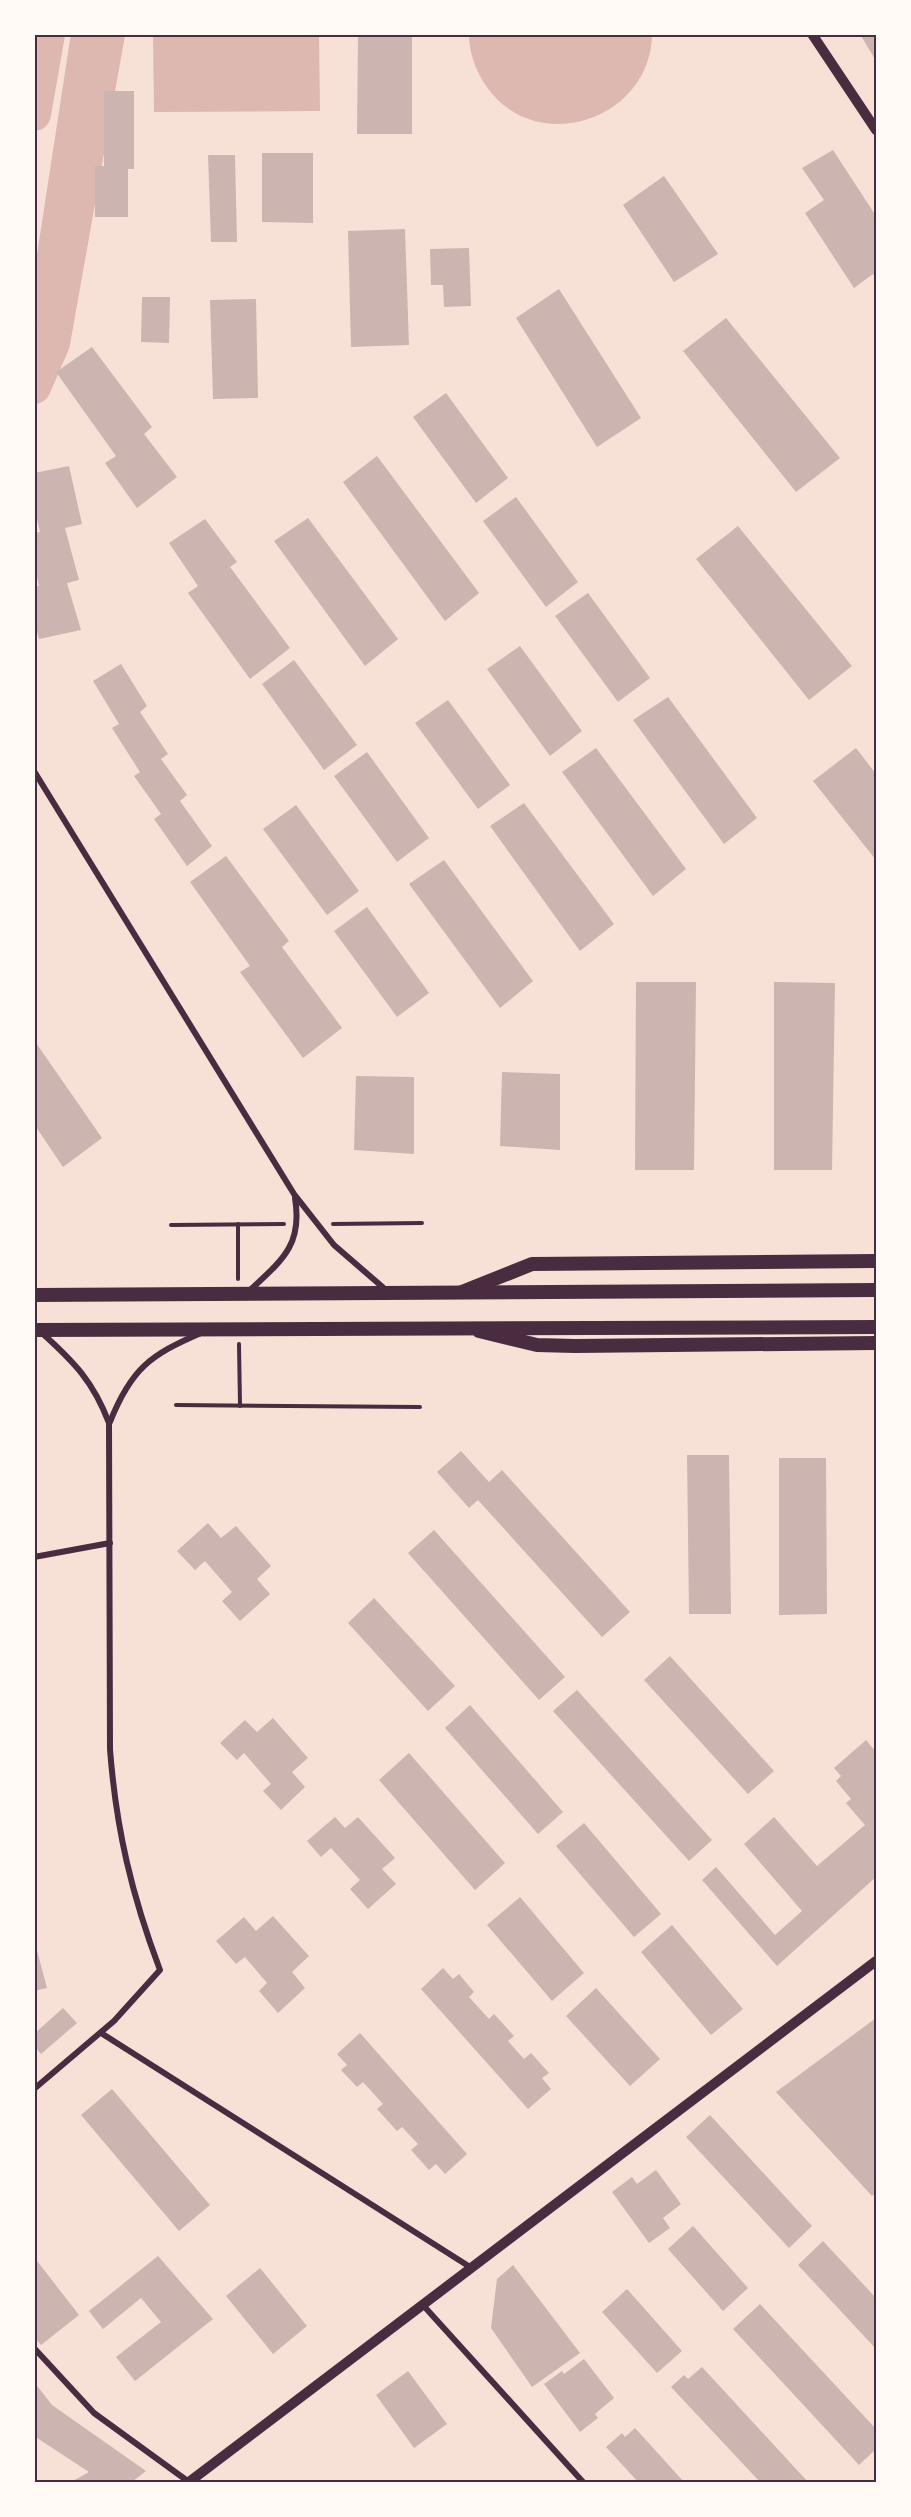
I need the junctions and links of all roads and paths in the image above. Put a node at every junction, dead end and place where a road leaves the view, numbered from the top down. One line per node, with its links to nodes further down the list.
1 (812, 34): 2 (street)
2 (876, 130)
3 (34, 771): 4 (street)
4 (294, 1194): 9 (street); 11 (street)
5 (171, 1224): 6 (path)
6 (238, 1224)
7 (876, 1261): 10 (main road)
8 (876, 1290): 10 (main road)
9 (388, 1292): 10 (main road); 11 (main road)
10 (462, 1292)
11 (247, 1293): 12 (main road)
12 (34, 1295)
13 (876, 1327): 14 (main road)
14 (465, 1328): 15 (main road); 17 (main road)
15 (210, 1329): 16 (main road); 20 (street)
16 (36, 1330): 20 (street)
17 (876, 1343)
18 (176, 1405): 19 (path)
19 (420, 1407)
20 (110, 1423): 21 (street)
21 (110, 1543): 22 (street); 24 (street)
22 (34, 1557)
23 (876, 1961): 26 (street)
24 (101, 2033): 25 (street); 26 (street)
25 (34, 2089)
26 (470, 2267): 27 (street)
27 (422, 2304): 29 (street); 30 (street)
28 (34, 2348): 29 (street)
29 (189, 2482)
30 (583, 2482)

